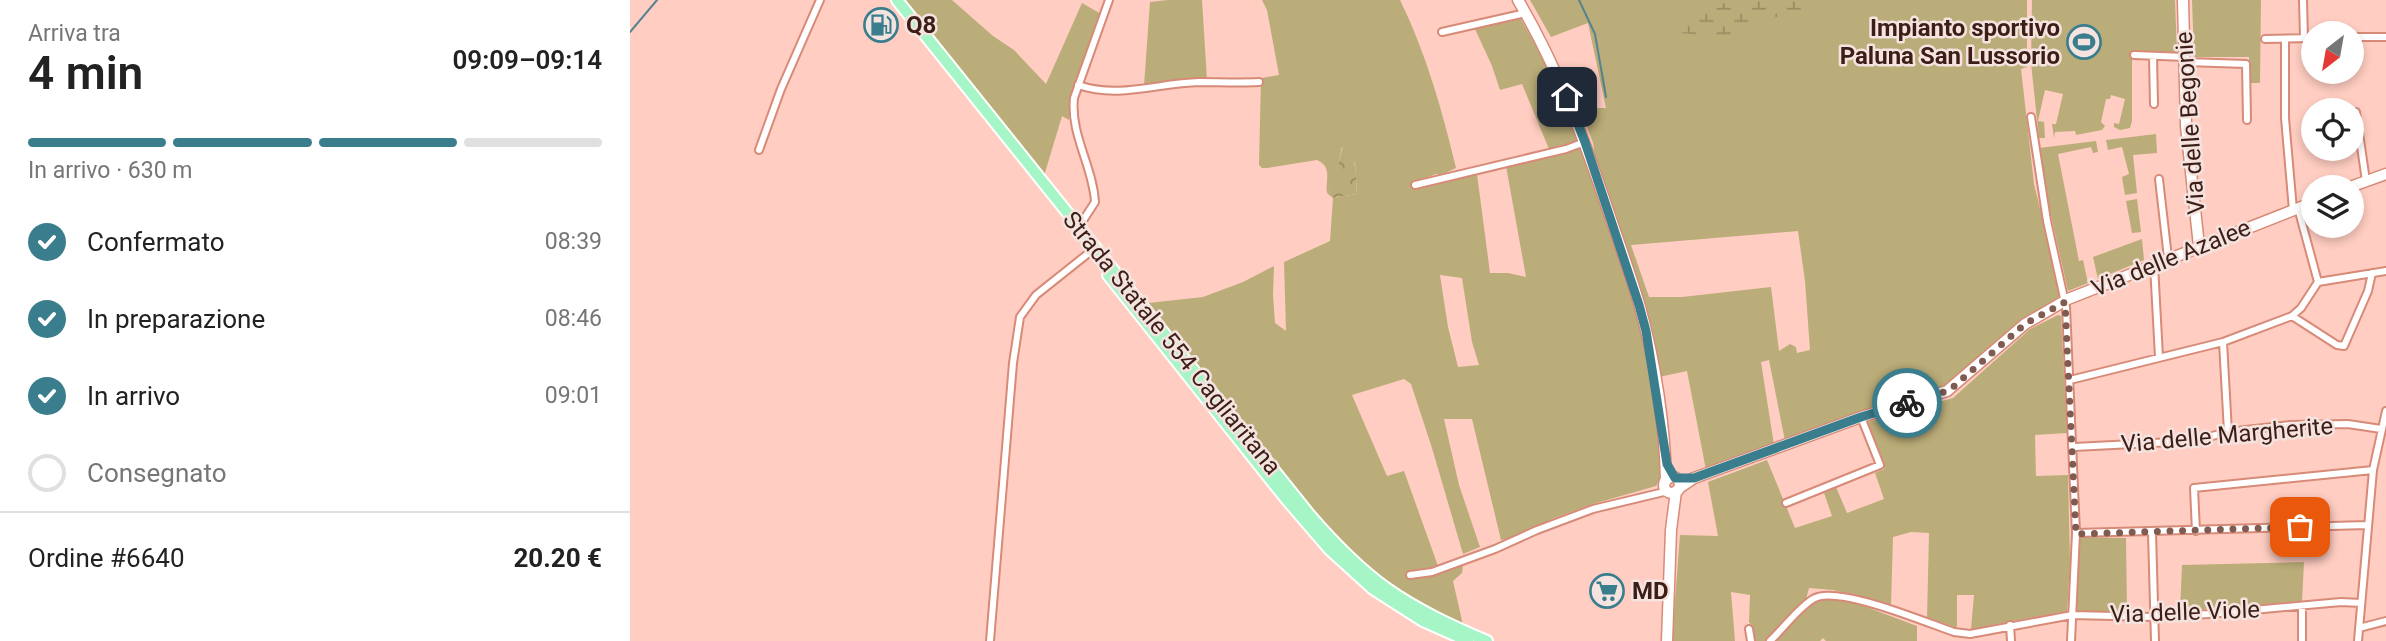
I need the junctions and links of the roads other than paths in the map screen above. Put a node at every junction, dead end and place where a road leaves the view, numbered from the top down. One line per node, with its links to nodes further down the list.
1 (820, 0): 25 (street)
2 (887, 0): 35 (main road, Strada Statale 554 Cagliaritana)
3 (897, 0): 33 (main road, Strada Statale 554 Cagliaritana)
4 (1109, 0): 20 (street)
5 (1518, 0): 8 (street)
6 (2183, 0): 18 (street, Via delle Begonie)
7 (2303, 0): 9 (street)
8 (1526, 13): 10 (street); 24 (street)
9 (2304, 21)
10 (1442, 32)
11 (2364, 37): 12 (street)
12 (2386, 37)
13 (2301, 38): 15 (street)
14 (2264, 39): 15 (street)
15 (2285, 40): 32 (street)
16 (2134, 55): 17 (street)
17 (2153, 57): 18 (street); 21 (street)
18 (2186, 59): 23 (street); 34 (street, Via delle Begonie)
19 (1259, 82): 20 (street)
20 (1079, 85): 33 (street)
21 (2154, 104)
22 (2031, 117): 41 (street)
23 (2247, 120)
24 (1585, 142): 30 (street); 52 (street)
25 (759, 150)
26 (2363, 161): 29 (street)
27 (2386, 174): 29 (street)
28 (2159, 179): 36 (street)
29 (2366, 181)
30 (1415, 185)
31 (2301, 207): 32 (street, Via delle Azalee)
32 (2295, 209): 34 (street, Via delle Azalee); 40 (street)
33 (1077, 225): 70 (main road, Strada Statale 554 Cagliaritana)
34 (2199, 246): 36 (street, Via delle Azalee)
35 (1090, 252): 68 (street); 69 (main road, Strada Statale 554 Cagliaritana)
36 (2168, 258): 37 (street, Via delle Azalee)
37 (2154, 265): 41 (street, Via delle Azalee); 44 (street)
38 (2386, 271): 39 (street)
39 (2372, 273): 40 (street); 42 (street)
40 (2318, 282): 42 (street)
41 (2065, 302): 45 (street); 47 (street, Via delle Azalee)
42 (2292, 316): 43 (street)
43 (2223, 342): 44 (street); 49 (street)
44 (2160, 357): 45 (street)
45 (2070, 380): 50 (street)
46 (2386, 411): 48 (street)
47 (1861, 417): 52 (street, Via delle Azalee); 53 (street)
48 (2383, 426): 49 (street, Via delle Margherite); 51 (street)
49 (2228, 432): 50 (street, Via delle Margherite)
50 (2074, 447): 57 (street)
51 (2373, 470): 54 (street); 55 (street)
52 (1672, 485): 58 (street); 71 (street)
53 (1786, 503)
54 (2367, 525): 55 (street); 59 (street)
55 (2196, 531): 56 (street)
56 (2152, 532): 57 (street); 62 (street)
57 (2076, 534): 61 (street)
58 (1410, 575)
59 (2361, 603): 60 (street, Via delle Viole); 65 (street)
60 (2302, 607): 62 (street, Via delle Viole); 78 (street)
61 (2072, 615): 62 (street, Via delle Viole); 64 (street, Via delle Viole); 76 (street)
62 (2154, 617): 77 (street)
63 (2386, 621): 65 (street)
64 (2010, 625): 67 (street, Via delle Viole); 75 (street)
65 (2359, 628): 79 (street)
66 (1749, 629): 72 (street)
67 (1954, 632): 73 (street, Via delle Viole); 74 (street)
68 (990, 641)
69 (1468, 641)
70 (1487, 641)
71 (1667, 641)
72 (1751, 641)
73 (1770, 641)
74 (1954, 641)
75 (2011, 641)
76 (2071, 641)
77 (2155, 641)
78 (2302, 641)
79 (2358, 641)

